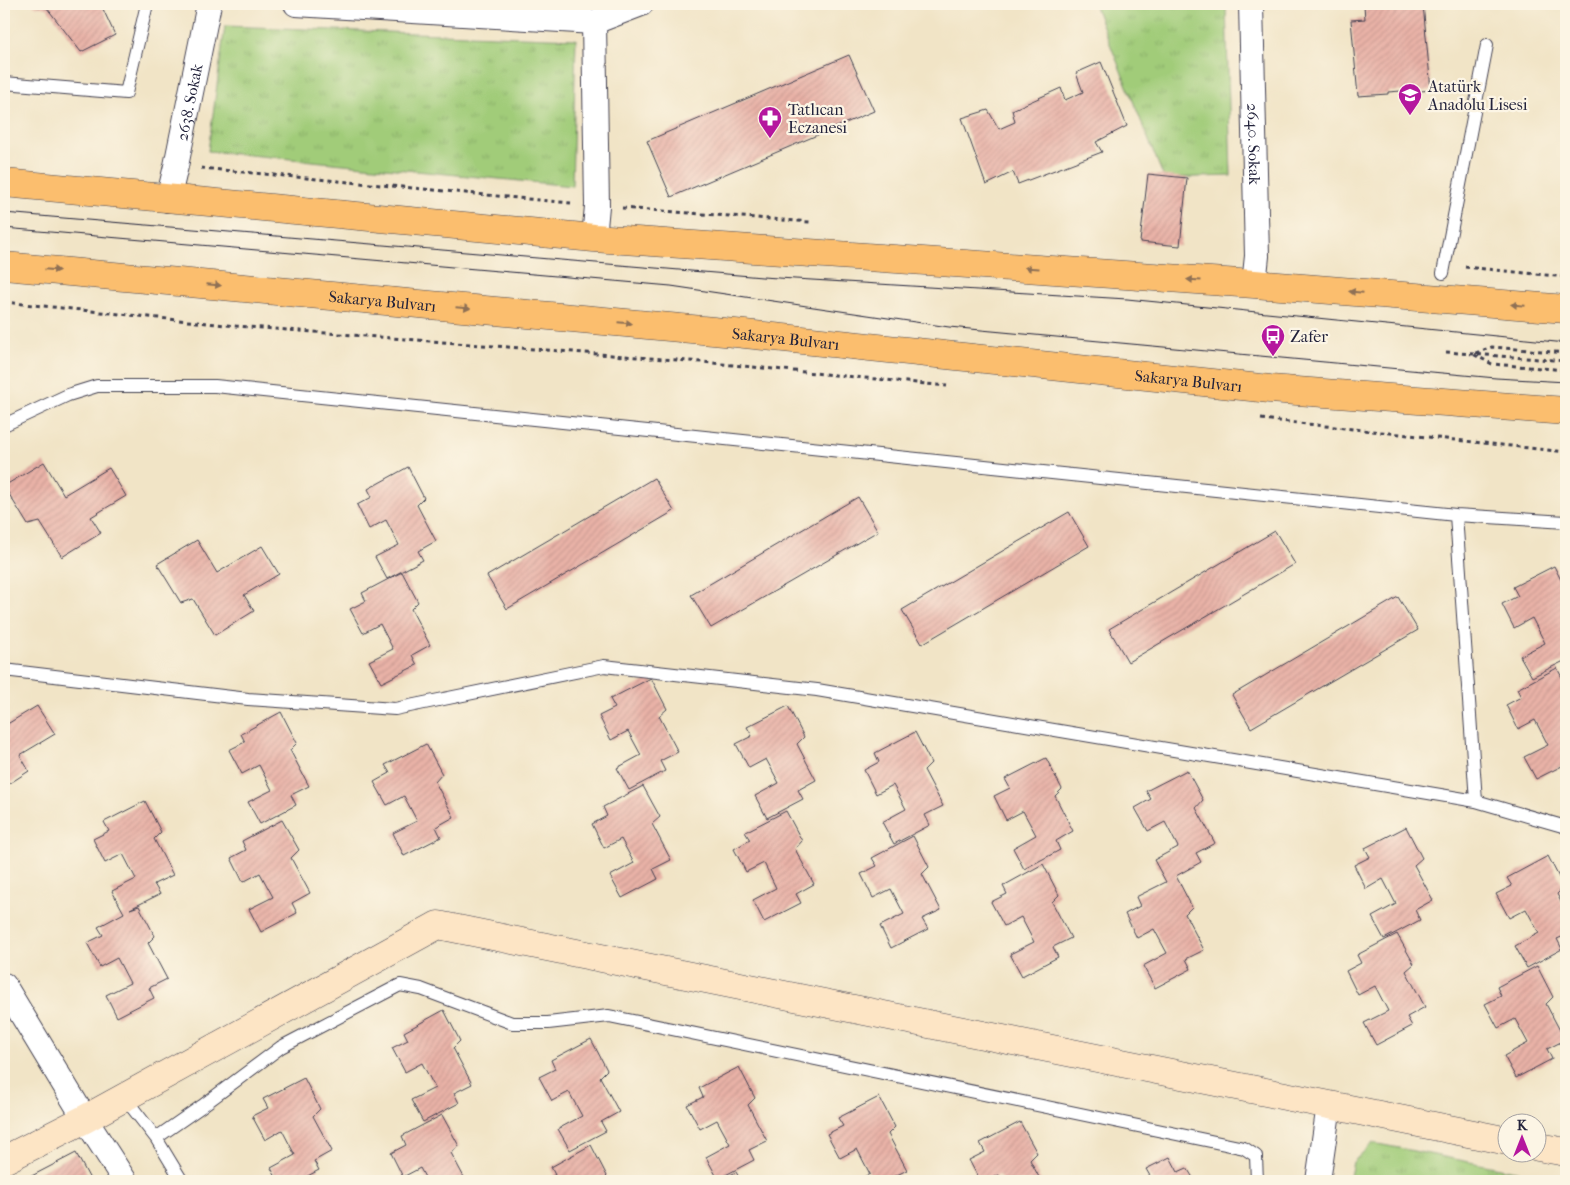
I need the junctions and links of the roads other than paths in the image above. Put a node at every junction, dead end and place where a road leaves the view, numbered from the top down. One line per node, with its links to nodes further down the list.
1 (147, 4): 8 (lane)
2 (209, 4): 10 (street, 2638. Sokak)
3 (296, 4): 6 (street)
4 (641, 4): 6 (street)
5 (1251, 4): 14 (street, 2640. Sokak)
6 (594, 22): 11 (street)
7 (1487, 45): 13 (lane)
8 (4, 83)
9 (4, 183): 10 (main road)
10 (168, 200): 11 (main road)
11 (594, 238): 14 (main road, one-way to 11)
12 (4, 266): 16 (main road, Sakarya Bulvarı, one-way to 16)
13 (1443, 273)
14 (1254, 284): 15 (main road, one-way to 14)
15 (1566, 310)
16 (1566, 411)
17 (4, 425): 18 (lane)
18 (1456, 515): 19 (lane); 21 (lane)
19 (1566, 522)
20 (4, 670): 21 (lane)
21 (1476, 801): 22 (lane)
22 (1566, 827)
23 (4, 985): 26 (street)
24 (124, 1097): 25 (street); 26 (street); 27 (lane)
25 (1329, 1105): 28 (street); 35 (street)
26 (85, 1119): 31 (street); 32 (street)
27 (156, 1138): 33 (lane); 34 (lane)
28 (1498, 1139)
29 (1548, 1149): 30 (street)
30 (1566, 1152)
31 (4, 1160)
32 (125, 1181)
33 (182, 1181)
34 (1258, 1181)
35 (1318, 1181)

